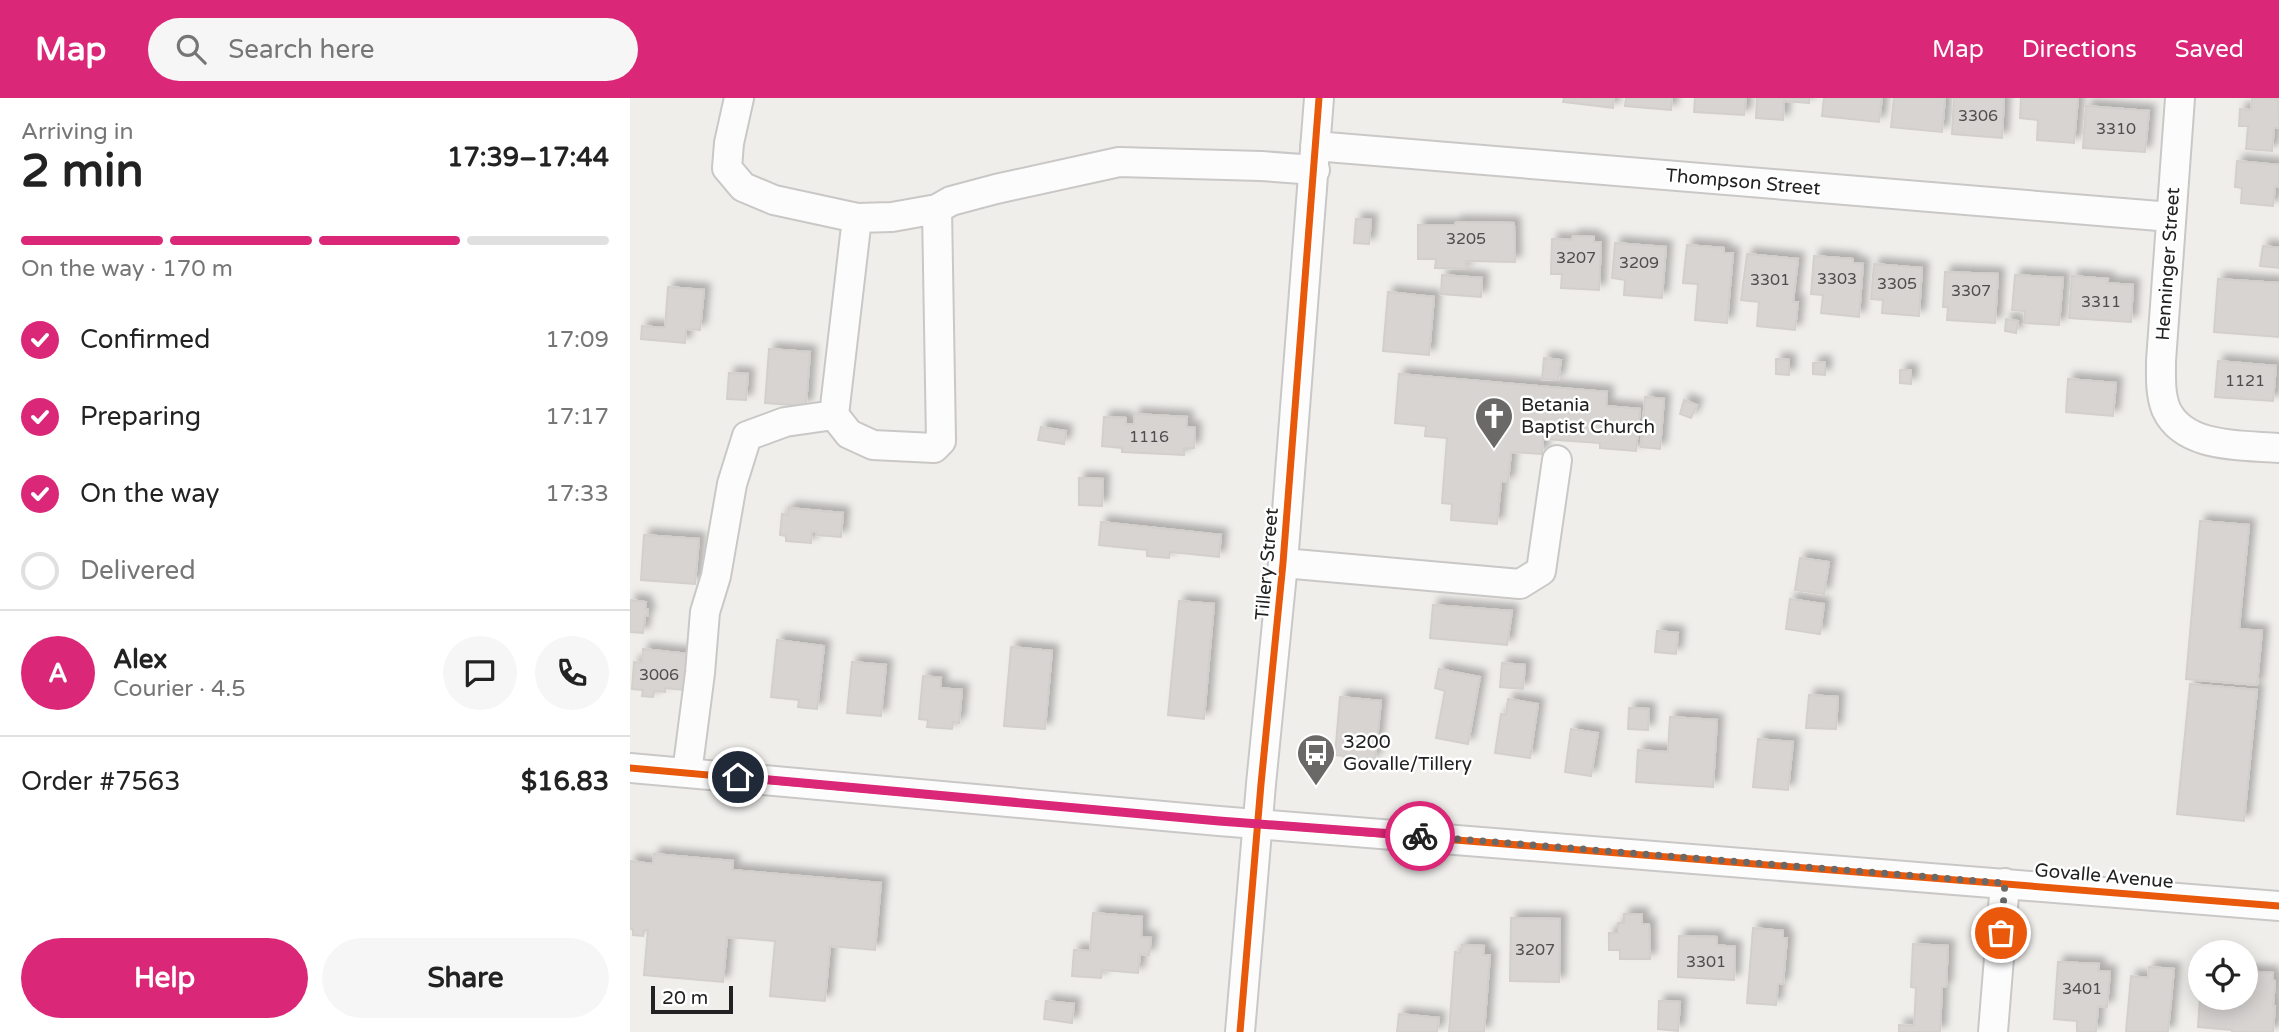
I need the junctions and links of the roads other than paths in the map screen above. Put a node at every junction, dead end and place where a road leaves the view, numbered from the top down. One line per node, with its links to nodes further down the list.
1 (739, 98): 7 (street, Thompson Street)
2 (1319, 98): 4 (street, Tillery Street)
3 (2180, 98): 6 (street, Henninger Street)
4 (1315, 158): 5 (street, Thompson Street); 6 (street, Thompson Street); 11 (street, Tillery Street)
5 (937, 209): 7 (street, Thompson Street); 8 (street)
6 (2171, 217): 9 (street, Henninger Street)
7 (857, 218): 8 (street)
8 (834, 415): 13 (street)
9 (2279, 448)
10 (1557, 460): 11 (street)
11 (1283, 564): 14 (street, Tillery Street)
12 (630, 768): 13 (street, Govalle Avenue)
13 (687, 773): 14 (street, Govalle Avenue)
14 (1258, 823): 15 (street, Govalle Avenue); 17 (street, Tillery Street)
15 (2005, 883): 16 (street, Govalle Avenue); 18 (street)
16 (2279, 906)
17 (1240, 1032)
18 (1993, 1032)

